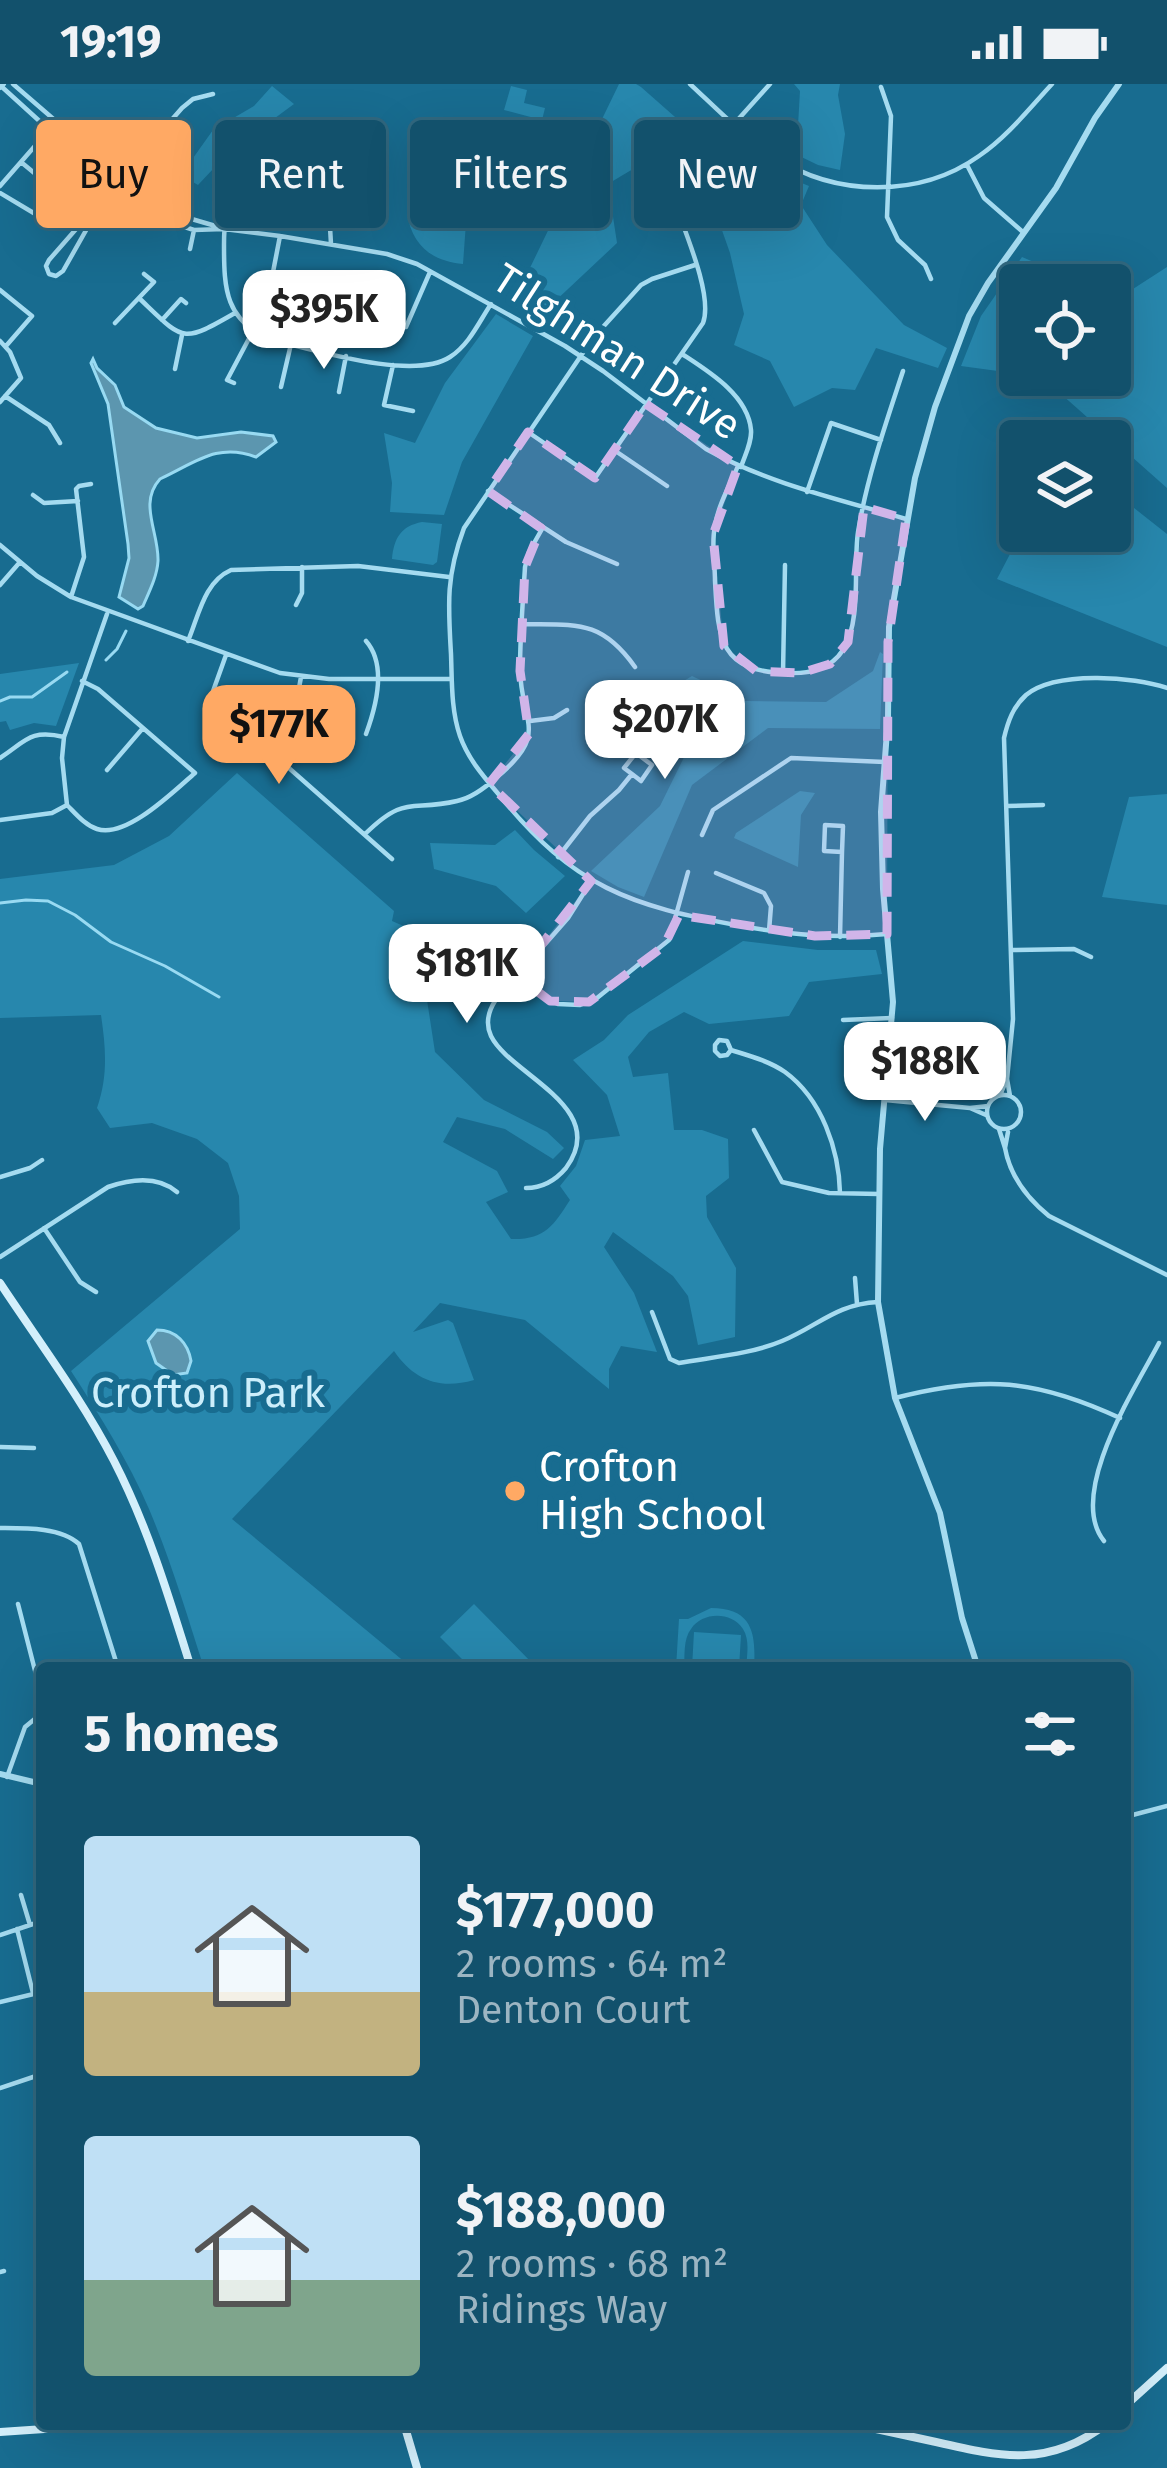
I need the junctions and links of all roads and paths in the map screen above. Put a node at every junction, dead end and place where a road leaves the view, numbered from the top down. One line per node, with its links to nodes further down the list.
1 (14, 84): 10 (street, Tilghman Drive)
2 (690, 84): 12 (street)
3 (770, 84): 13 (street)
4 (1052, 84): 16 (street)
5 (1119, 84): 27 (street)
6 (1, 85): 9 (street, Tilghman Drive)
7 (880, 87): 18 (street)
8 (213, 94): 11 (street)
9 (37, 120)
10 (55, 120)
11 (171, 120)
12 (730, 120)
13 (738, 120)
14 (36, 145): 15 (street)
15 (21, 162): 19 (street); 19 (street)
16 (966, 164): 18 (street); 27 (street)
17 (800, 171): 18 (street)
18 (887, 187): 34 (street)
19 (0, 190)
20 (102, 202): 20 (street)
21 (675, 205): 21 (street)
22 (191, 218): 25 (street, Tilghman Drive)
23 (188, 228): 26 (street, Tilghman Drive)
24 (683, 228): 31 (street)
25 (224, 229): 26 (street, Tilghman Drive); 28 (street, Tilghman Drive); 29 (street); 39 (street)
26 (194, 230): 30 (street)
27 (1024, 233): 70 (street)
28 (280, 236): 29 (street, Tilghman Drive); 32 (street)
29 (331, 244): 32 (street, Tilghman Drive)
30 (190, 249)
31 (695, 265): 46 (street); 48 (street)
32 (431, 271): 38 (street, Tilghman Drive)
33 (144, 274): 36 (street)
34 (931, 279)
35 (0, 290): 44 (street)
36 (140, 299): 40 (street); 41 (street)
37 (186, 303): 40 (street)
38 (491, 304): 48 (street, Tilghman Drive); 49 (street)
39 (235, 312): 42 (street); 43 (street)
40 (162, 320): 43 (street)
41 (115, 323)
42 (253, 331): 45 (street); 52 (street)
43 (182, 335): 50 (street)
44 (3, 344): 55 (street)
45 (291, 344): 47 (street); 53 (street)
46 (682, 354): 56 (street); 62 (street)
47 (346, 356): 49 (street); 54 (street)
48 (580, 357): 56 (street, Tilghman Drive); 58 (street)
49 (393, 365): 57 (street)
50 (175, 369)
51 (903, 371): 59 (street)
52 (234, 383)
53 (281, 387)
54 (339, 392)
55 (3, 398): 60 (street)
56 (646, 404): 61 (street); 62 (street, Tilghman Drive)
57 (413, 412)
58 (528, 432): 61 (street); 65 (street)
59 (881, 440): 66 (street); 69 (street)
60 (61, 443)
61 (614, 449): 64 (street)
62 (740, 466): 66 (street, Tilghman Drive); 87 (street)
63 (92, 484): 68 (street)
64 (667, 485)
65 (488, 491): 71 (street); 77 (street)
66 (807, 492): 69 (street, Tilghman Drive)
67 (33, 495): 68 (street)
68 (77, 501): 79 (street)
69 (864, 507): 70 (street, Tilghman Drive); 87 (street)
70 (906, 519): 100 (street)
71 (542, 529): 74 (street); 82 (street)
72 (0, 545): 73 (street)
73 (20, 562): 78 (street); 79 (street)
74 (617, 564)
75 (785, 565): 87 (street)
76 (302, 567): 77 (street); 80 (street); 83 (street)
77 (449, 577): 90 (street)
78 (0, 585)
79 (71, 597): 81 (street)
80 (296, 605)
81 (108, 612): 83 (street); 91 (street)
82 (522, 624): 86 (street); 95 (street)
83 (188, 641): 85 (street)
84 (366, 641): 89 (street)
85 (226, 655): 88 (street); 93 (street)
86 (635, 668)
87 (783, 673)
88 (301, 677): 89 (street); 108 (street)
89 (376, 679): 90 (street); 97 (street)
90 (452, 679): 103 (street)
91 (82, 681): 96 (street); 98 (street)
92 (1167, 688): 106 (street)
93 (212, 694)
94 (567, 710): 95 (street)
95 (530, 721): 103 (street)
96 (143, 728): 101 (street); 104 (street)
97 (366, 734)
98 (64, 737): 99 (street); 104 (street)
99 (0, 758)
100 (885, 762): 109 (street); 119 (street)
101 (107, 770)
102 (632, 774): 102 (street); 111 (street)
103 (489, 784): 108 (street); 111 (street)
104 (67, 805): 107 (street)
105 (1043, 805): 106 (street)
106 (1006, 806): 121 (street)
107 (0, 820)
108 (364, 834): 112 (street)
109 (702, 835)
110 (842, 852): 110 (street); 120 (street)
111 (558, 857): 115 (street)
112 (392, 859)
113 (688, 872): 116 (street)
114 (716, 873): 117 (street)
115 (592, 880): 116 (street); 123 (street)
116 (678, 915): 117 (street); 123 (street)
117 (770, 931): 120 (street)
118 (480, 933): 123 (street)
119 (887, 934): 120 (street); 124 (street)
120 (840, 938)
121 (1012, 950): 122 (street); 127 (street)
122 (1090, 957)
123 (517, 976): 140 (street)
124 (892, 1018): 125 (street); 130 (street)
125 (843, 1020)
126 (731, 1050): 142 (street)
127 (1007, 1078): 128 (street); 129 (street)
128 (1000, 1096): 129 (street); 131 (street)
129 (1010, 1096): 135 (street)
130 (885, 1100): 132 (street); 143 (street)
131 (988, 1106): 132 (street); 133 (street)
132 (970, 1108): 133 (street)
133 (987, 1115): 134 (street)
134 (999, 1129): 135 (street); 137 (street)
135 (1008, 1129): 137 (street)
136 (754, 1130): 142 (street)
137 (1005, 1148): 146 (street)
138 (42, 1160): 139 (street)
139 (0, 1177)
140 (526, 1188)
141 (177, 1192): 144 (street)
142 (840, 1193): 143 (street)
143 (879, 1193): 150 (street)
144 (44, 1228): 145 (street); 149 (street)
145 (0, 1257)
146 (1167, 1275)
147 (855, 1278): 151 (street)
148 (0, 1283): 162 (main road)
149 (96, 1292)
150 (878, 1302): 151 (street); 154 (street)
151 (856, 1304): 152 (street)
152 (652, 1312)
153 (1159, 1343): 155 (street)
154 (895, 1399): 155 (street); 163 (street)
155 (1120, 1418): 159 (street)
156 (0, 1448): 157 (street)
157 (34, 1448)
158 (0, 1528): 161 (street)
159 (1104, 1541)
160 (18, 1604): 164 (street)
161 (116, 1662)
162 (188, 1662)
163 (976, 1662)
164 (36, 1674)
165 (36, 1718): 166 (street)
166 (4, 1775): 167 (street)
167 (36, 1783)
168 (1167, 1806): 169 (street)
169 (1131, 1815)
170 (20, 1894): 172 (street)
171 (36, 1924): 172 (street)
172 (30, 1925): 173 (street)
173 (17, 1929): 174 (street); 175 (street)
174 (0, 1935)
175 (32, 1993): 176 (street); 177 (street)
176 (36, 1993)
177 (0, 2002)
178 (36, 2076): 179 (street)
179 (0, 2088)
180 (1167, 2368): 181 (main road)
181 (1131, 2401)
182 (36, 2430): 186 (main road)
183 (406, 2430): 187 (main road)
184 (880, 2430): 185 (main road)
185 (1097, 2430)
186 (0, 2432)
187 (417, 2468)

